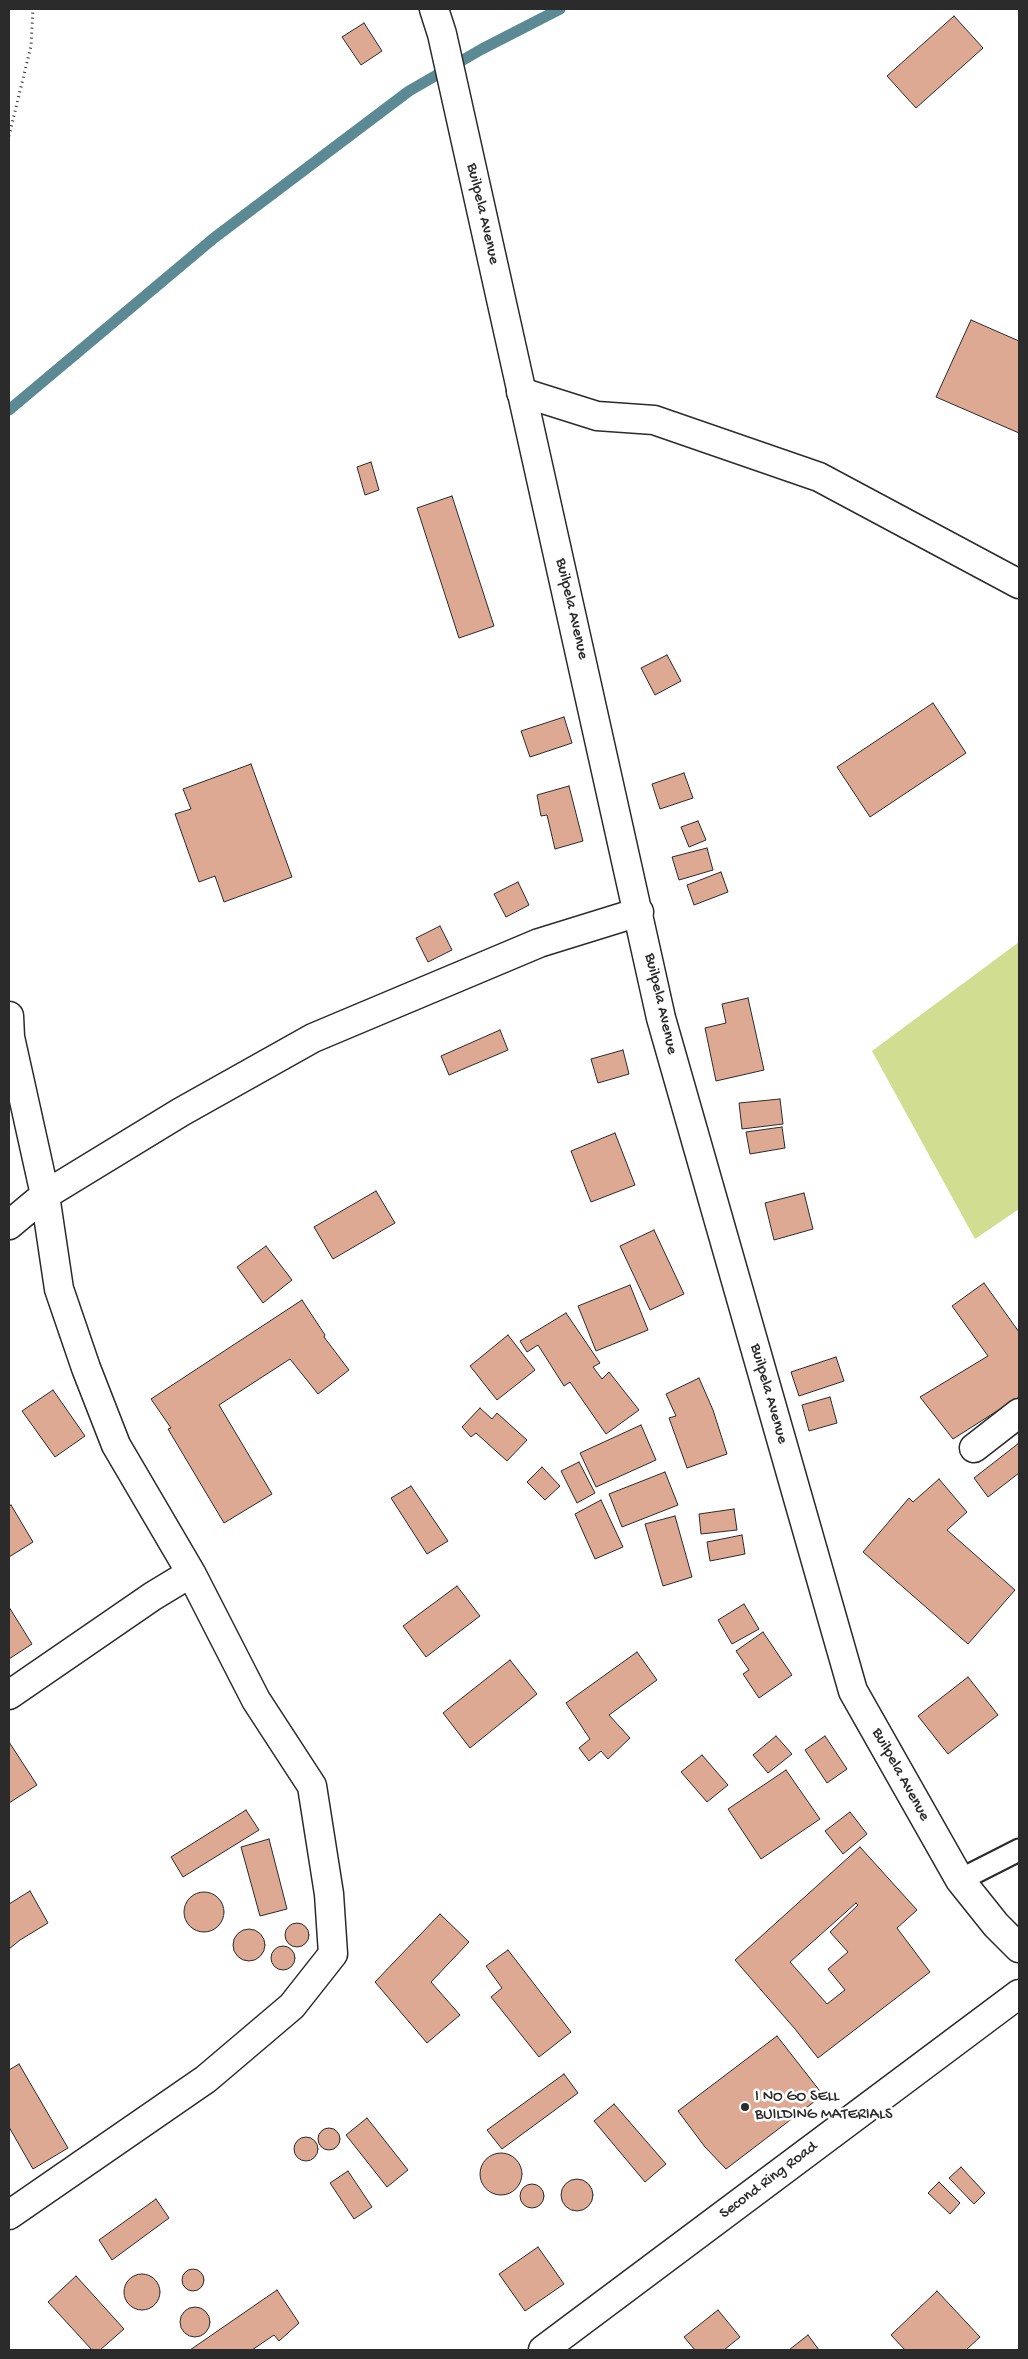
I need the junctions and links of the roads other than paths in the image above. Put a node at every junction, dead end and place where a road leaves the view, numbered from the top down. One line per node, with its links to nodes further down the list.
1 (438, 21): 2 (street, Builpela Avenue)
2 (521, 392): 3 (street); 4 (street, Builpela Avenue)
3 (1019, 584)
4 (639, 912): 6 (street); 13 (street, Builpela Avenue)
5 (9, 1016): 6 (street)
6 (46, 1195): 7 (street); 10 (street)
7 (9, 1225)
8 (1019, 1413): 9 (street)
9 (974, 1448)
10 (191, 1573): 11 (street); 16 (street)
11 (9, 1696)
12 (1019, 1850): 13 (lane)
13 (960, 1880): 14 (street, Builpela Avenue)
14 (1019, 1948)
15 (1019, 1994): 17 (street, Second Ring Road)
16 (9, 2215)
17 (544, 2350)

